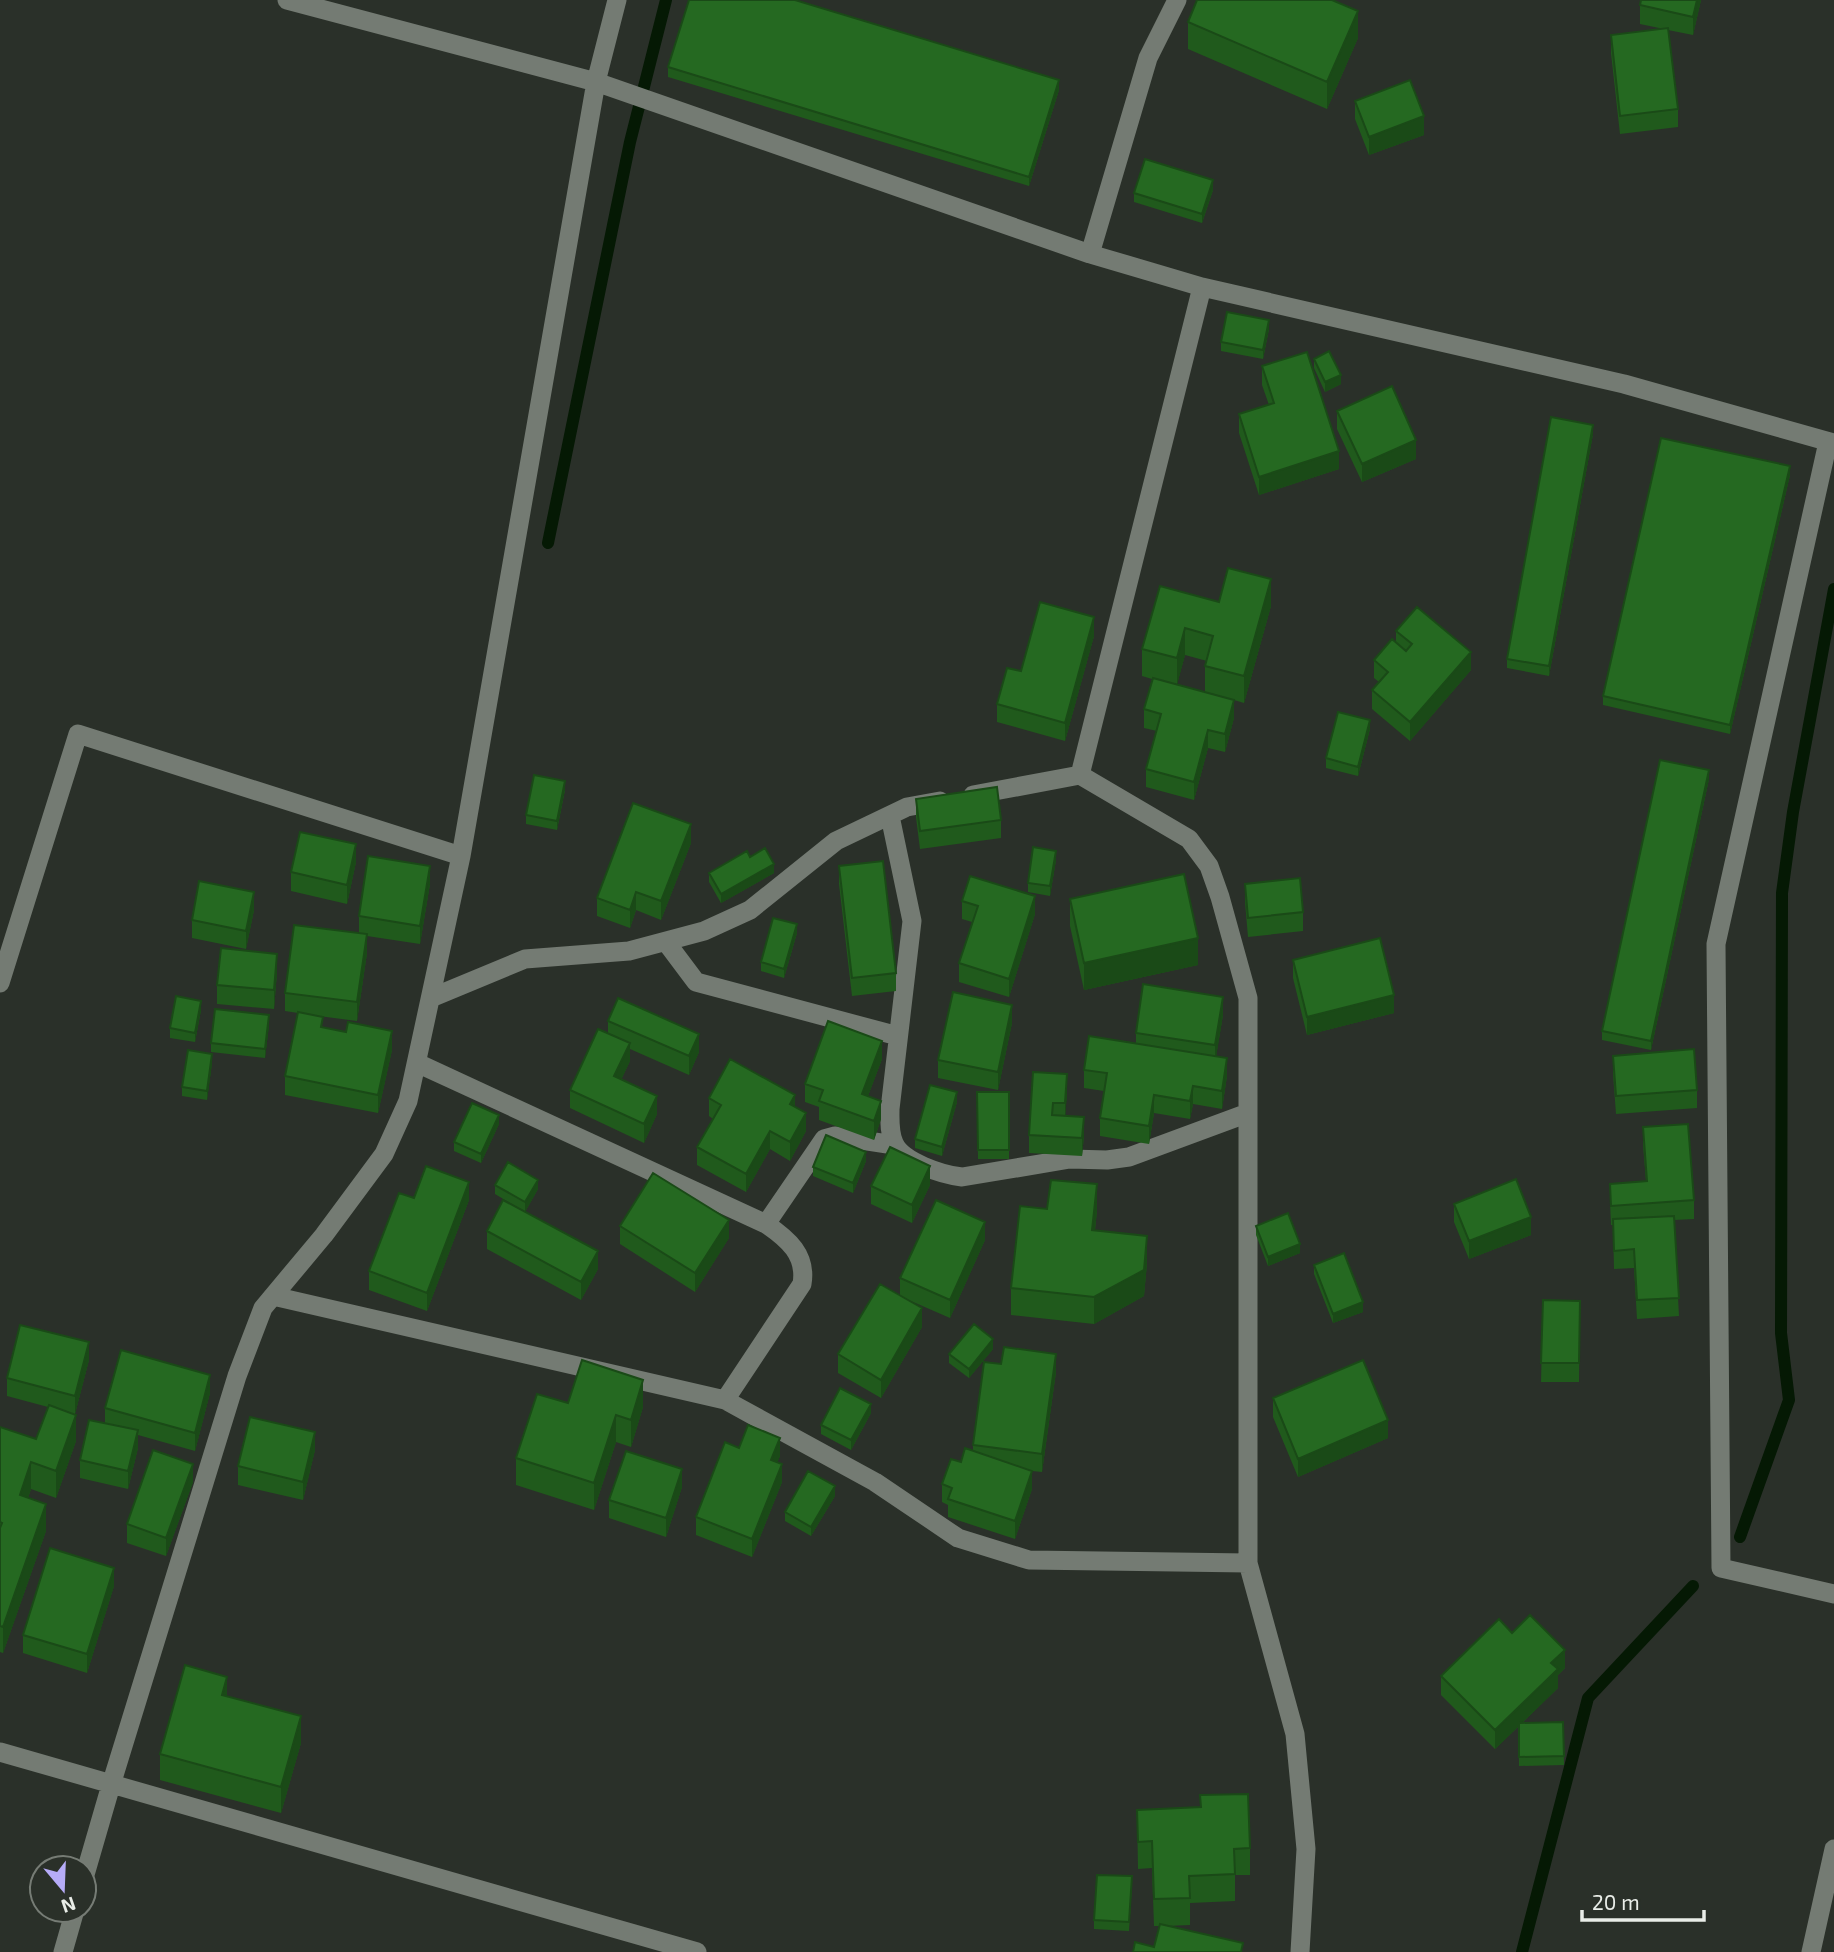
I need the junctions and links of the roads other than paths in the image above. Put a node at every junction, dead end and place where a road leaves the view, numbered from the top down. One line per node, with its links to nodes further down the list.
1 (287, 0): 4 (street)
2 (617, 0): 4 (street)
3 (1177, 0): 5 (street)
4 (596, 82): 5 (street); 10 (street)
5 (1090, 254): 6 (street)
6 (1202, 286): 7 (street); 8 (street)
7 (1831, 442): 22 (street)
8 (1080, 775): 9 (street); 16 (street)
9 (890, 816): 11 (street); 14 (street)
10 (461, 856): 12 (street); 13 (street)
11 (666, 942): 13 (street); 14 (street)
12 (0, 983)
13 (431, 998): 15 (street)
14 (898, 1036): 17 (street)
15 (417, 1063): 18 (street); 19 (street)
16 (1248, 1113): 17 (street); 21 (street)
17 (894, 1145): 18 (street)
18 (766, 1224): 20 (street)
19 (273, 1296): 20 (street); 24 (street)
20 (725, 1400): 21 (street)
21 (1248, 1563): 30 (street)
22 (1834, 1594)
23 (0, 1752): 24 (street)
24 (111, 1785): 26 (street); 29 (street)
25 (1834, 1849): 31 (street)
26 (91, 1854)
27 (71, 1924): 28 (street)
28 (63, 1952)
29 (697, 1952)
30 (1300, 1952)
31 (1811, 1952)

